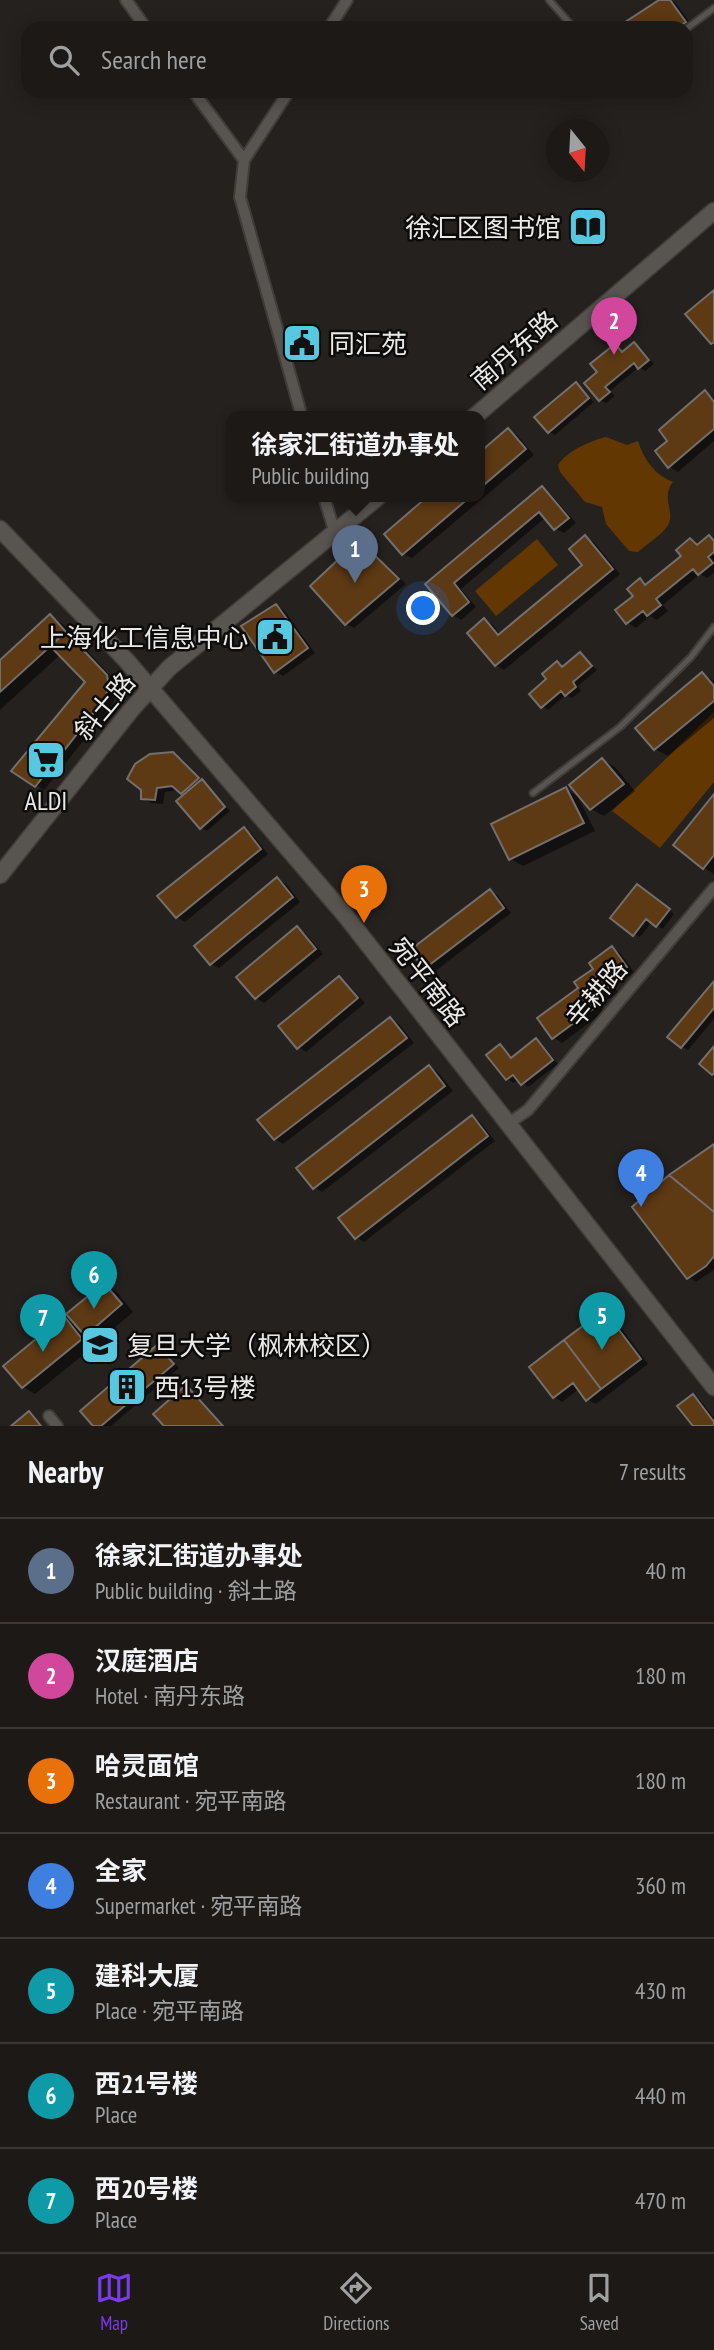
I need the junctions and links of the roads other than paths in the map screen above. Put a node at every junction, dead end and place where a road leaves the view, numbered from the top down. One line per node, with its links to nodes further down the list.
1 (126, 0): 5 (street)
2 (347, 0): 6 (street)
3 (549, 0): 7 (lane)
4 (714, 8): 8 (lane)
5 (141, 21)
6 (334, 21)
7 (568, 21)
8 (693, 24)
9 (198, 98): 11 (street)
10 (284, 98): 11 (street)
11 (244, 160): 13 (street)
12 (714, 211): 14 (main road, 南丹东路)
13 (300, 411)
14 (481, 411)
15 (326, 502): 18 (street)
16 (372, 502): 18 (main road)
17 (0, 529): 20 (main road, 宛平南路)
18 (335, 533): 20 (main road, 斜土路)
19 (714, 627): 21 (lane)
20 (150, 688): 22 (main road, 斜土路); 24 (main road, 宛平南路)
21 (533, 793)
22 (0, 875)
23 (714, 888): 24 (street, 辛耕路)
24 (509, 1123): 25 (main road, 宛平南路)
25 (714, 1387)
26 (49, 1416): 27 (street)
27 (57, 1426)

